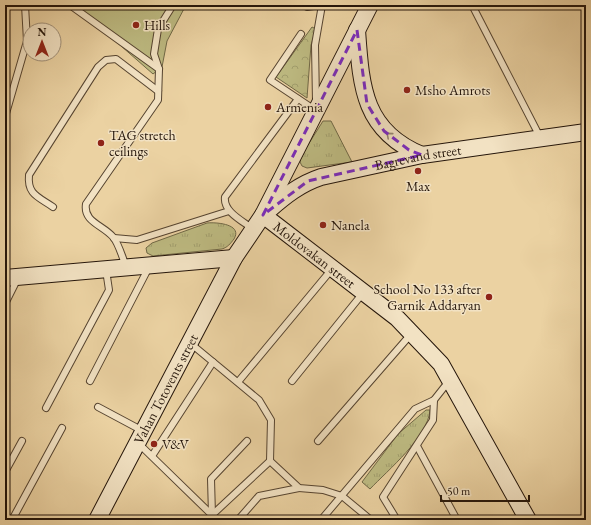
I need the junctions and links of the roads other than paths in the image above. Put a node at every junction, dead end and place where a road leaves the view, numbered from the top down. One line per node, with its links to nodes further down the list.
1 (70, 5): 10 (lane)
2 (173, 5): 10 (lane)
3 (304, 5): 4 (lane)
4 (321, 5): 13 (lane)
5 (370, 5): 8 (street)
6 (472, 5): 16 (lane)
7 (24, 6): 14 (lane)
8 (357, 30): 13 (street); 17 (street, one-way to 8)
9 (301, 34): 12 (lane)
10 (159, 69): 11 (lane)
11 (158, 91): 18 (lane); 22 (lane)
12 (298, 99): 13 (lane); 19 (lane)
13 (316, 111): 20 (street)
14 (5, 117)
15 (586, 132): 16 (street, Bagrevand street)
16 (541, 138): 17 (street, Bagrevand street)
17 (422, 155): 20 (street, Bagrevand street)
18 (53, 207)
19 (229, 211): 21 (lane); 22 (lane)
20 (263, 215): 21 (street, Moldovakan street); 26 (street, Moldovakan street)
21 (253, 229): 23 (street, Moldovakan street)
22 (114, 238): 25 (lane)
23 (234, 258): 24 (street); 32 (street, Vahan Totovents street)
24 (151, 265): 25 (street); 35 (lane)
25 (126, 267): 27 (street)
26 (333, 268): 29 (street, Moldovakan street); 37 (lane)
27 (106, 269): 28 (street); 40 (lane)
28 (12, 277): 30 (lane)
29 (364, 292): 31 (street, Moldovakan street); 36 (lane)
30 (5, 304)
31 (412, 333): 34 (street, Moldovakan street); 45 (lane)
32 (190, 343): 33 (lane); 42 (street, Vahan Totovents street)
33 (213, 362): 37 (lane); 47 (lane)
34 (450, 380): 38 (lane); 60 (street, Moldovakan street)
35 (90, 381)
36 (292, 381)
37 (238, 382): 48 (lane)
38 (434, 400): 46 (lane); 51 (lane)
39 (98, 407): 42 (lane)
40 (46, 408)
41 (62, 428): 53 (lane)
42 (140, 437): 47 (lane); 54 (street, Vahan Totovents street)
43 (22, 441): 49 (lane)
44 (247, 441): 52 (lane)
45 (318, 441)
46 (417, 446): 58 (lane); 59 (lane)
47 (152, 456): 52 (lane)
48 (270, 461): 50 (lane); 52 (lane)
49 (5, 472)
50 (299, 488): 51 (lane); 55 (lane)
51 (342, 496): 56 (lane); 57 (lane)
52 (210, 518)
53 (12, 520)
54 (97, 520)
55 (238, 520)
56 (321, 520)
57 (371, 520)
58 (397, 520)
59 (457, 520)
60 (528, 520)

